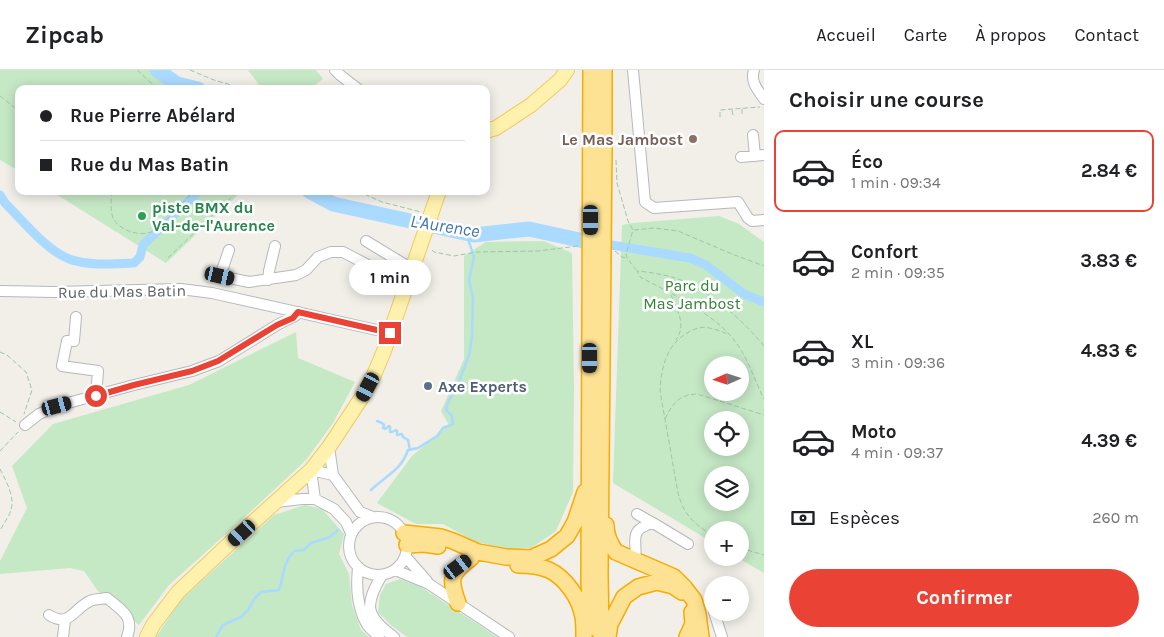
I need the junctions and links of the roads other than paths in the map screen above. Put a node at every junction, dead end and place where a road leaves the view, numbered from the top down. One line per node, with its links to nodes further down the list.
1 (335, 70): 7 (street)
2 (567, 70): 9 (main road)
3 (591, 70): 30 (highway)
4 (604, 70): 30 (highway)
5 (633, 70): 14 (street)
6 (754, 70): 8 (street)
7 (353, 85)
8 (764, 99)
9 (490, 130)
10 (753, 135): 11 (street)
11 (759, 156): 12 (street)
12 (741, 158)
13 (438, 195): 18 (main road)
14 (764, 220)
15 (366, 241): 18 (street)
16 (275, 246): 19 (street)
17 (229, 250): 19 (street)
18 (412, 268): 20 (main road)
19 (268, 280): 20 (street)
20 (406, 286): 24 (main road)
21 (0, 291): 22 (street, Rue du Mas Batin)
22 (298, 312): 24 (street, Rue du Mas Batin); 25 (street)
23 (76, 317): 25 (street)
24 (390, 333): 27 (main road)
25 (96, 396): 26 (street)
26 (24, 425)
27 (329, 447): 28 (main road); 29 (street)
28 (311, 470): 29 (street); 31 (street); 32 (main road)
29 (333, 476): 34 (street)
30 (595, 476): 38 (highway); 40 (highway); 56 (highway); 57 (highway)
31 (315, 499): 32 (street); 36 (street)
32 (276, 502): 51 (main road)
33 (637, 514): 35 (street)
34 (373, 517): 36 (street); 38 (street)
35 (653, 523): 37 (street); 40 (street)
36 (351, 533): 41 (street)
37 (688, 544)
38 (405, 545): 39 (highway); 42 (street); 44 (street)
39 (471, 558): 45 (highway); 55 (highway)
40 (635, 560): 60 (highway)
41 (358, 568): 43 (street); 52 (street)
42 (395, 570): 43 (street); 44 (street)
43 (382, 575): 53 (street)
44 (429, 584): 45 (street)
45 (458, 603): 54 (street)
46 (48, 615): 47 (street)
47 (65, 620): 49 (street); 50 (street)
48 (717, 621): 61 (street)
49 (63, 637)
50 (127, 637)
51 (147, 637)
52 (379, 637)
53 (394, 637)
54 (509, 637)
55 (584, 637)
56 (591, 637)
57 (601, 637)
58 (608, 637): 59 (highway)
59 (687, 637)
60 (701, 637)
61 (722, 637)

